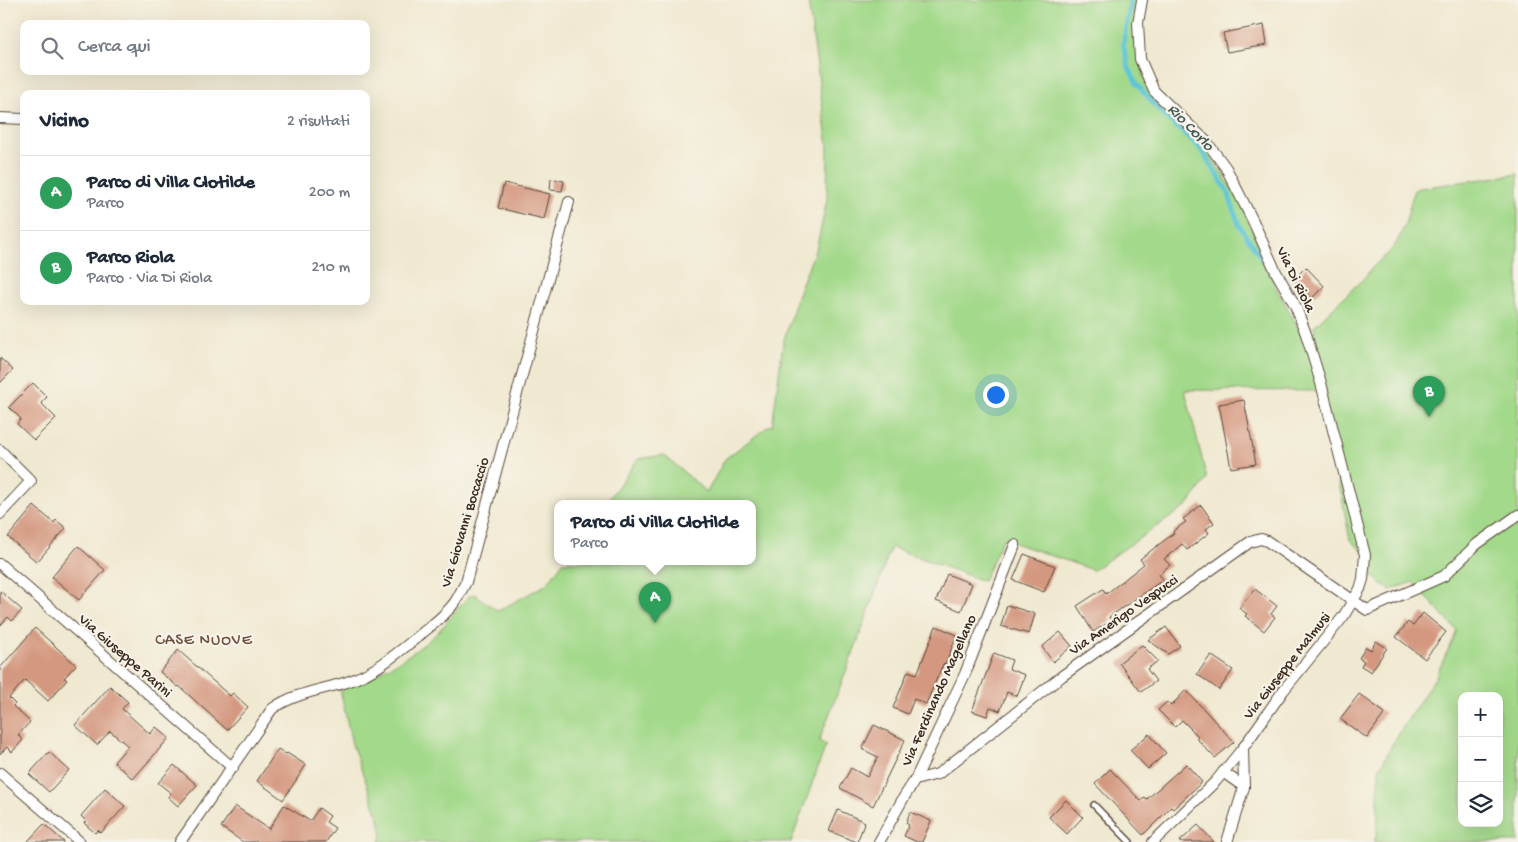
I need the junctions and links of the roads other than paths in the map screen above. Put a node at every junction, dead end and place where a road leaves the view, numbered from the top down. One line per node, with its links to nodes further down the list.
1 (1142, 0): 10 (street, Via Di Riola)
2 (0, 118): 3 (street)
3 (20, 119)
4 (569, 202): 12 (street, Via Giovanni Boccaccio)
5 (0, 450): 6 (street)
6 (0, 514)
7 (1518, 514): 10 (street, Via Amerigo Vespucci)
8 (1015, 545): 15 (street, Via Ferdinando Magellano)
9 (0, 564): 12 (street, Via Giuseppe Parini)
10 (1353, 600): 11 (street, Via Giuseppe Malmusi); 15 (street, Via Amerigo Vespucci)
11 (1243, 748): 13 (street, Via Giuseppe Malmusi); 16 (street)
12 (232, 768): 19 (street, Via Giovanni Boccaccio)
13 (1223, 772): 16 (street); 22 (street, Via Giuseppe Malmusi)
14 (0, 773): 18 (street)
15 (915, 780): 20 (street, Via Ferdinando Magellano)
16 (1244, 786): 23 (street)
17 (1094, 805): 21 (lane)
18 (80, 842)
19 (180, 842)
20 (880, 842)
21 (1130, 842)
22 (1153, 842)
23 (1227, 842)

